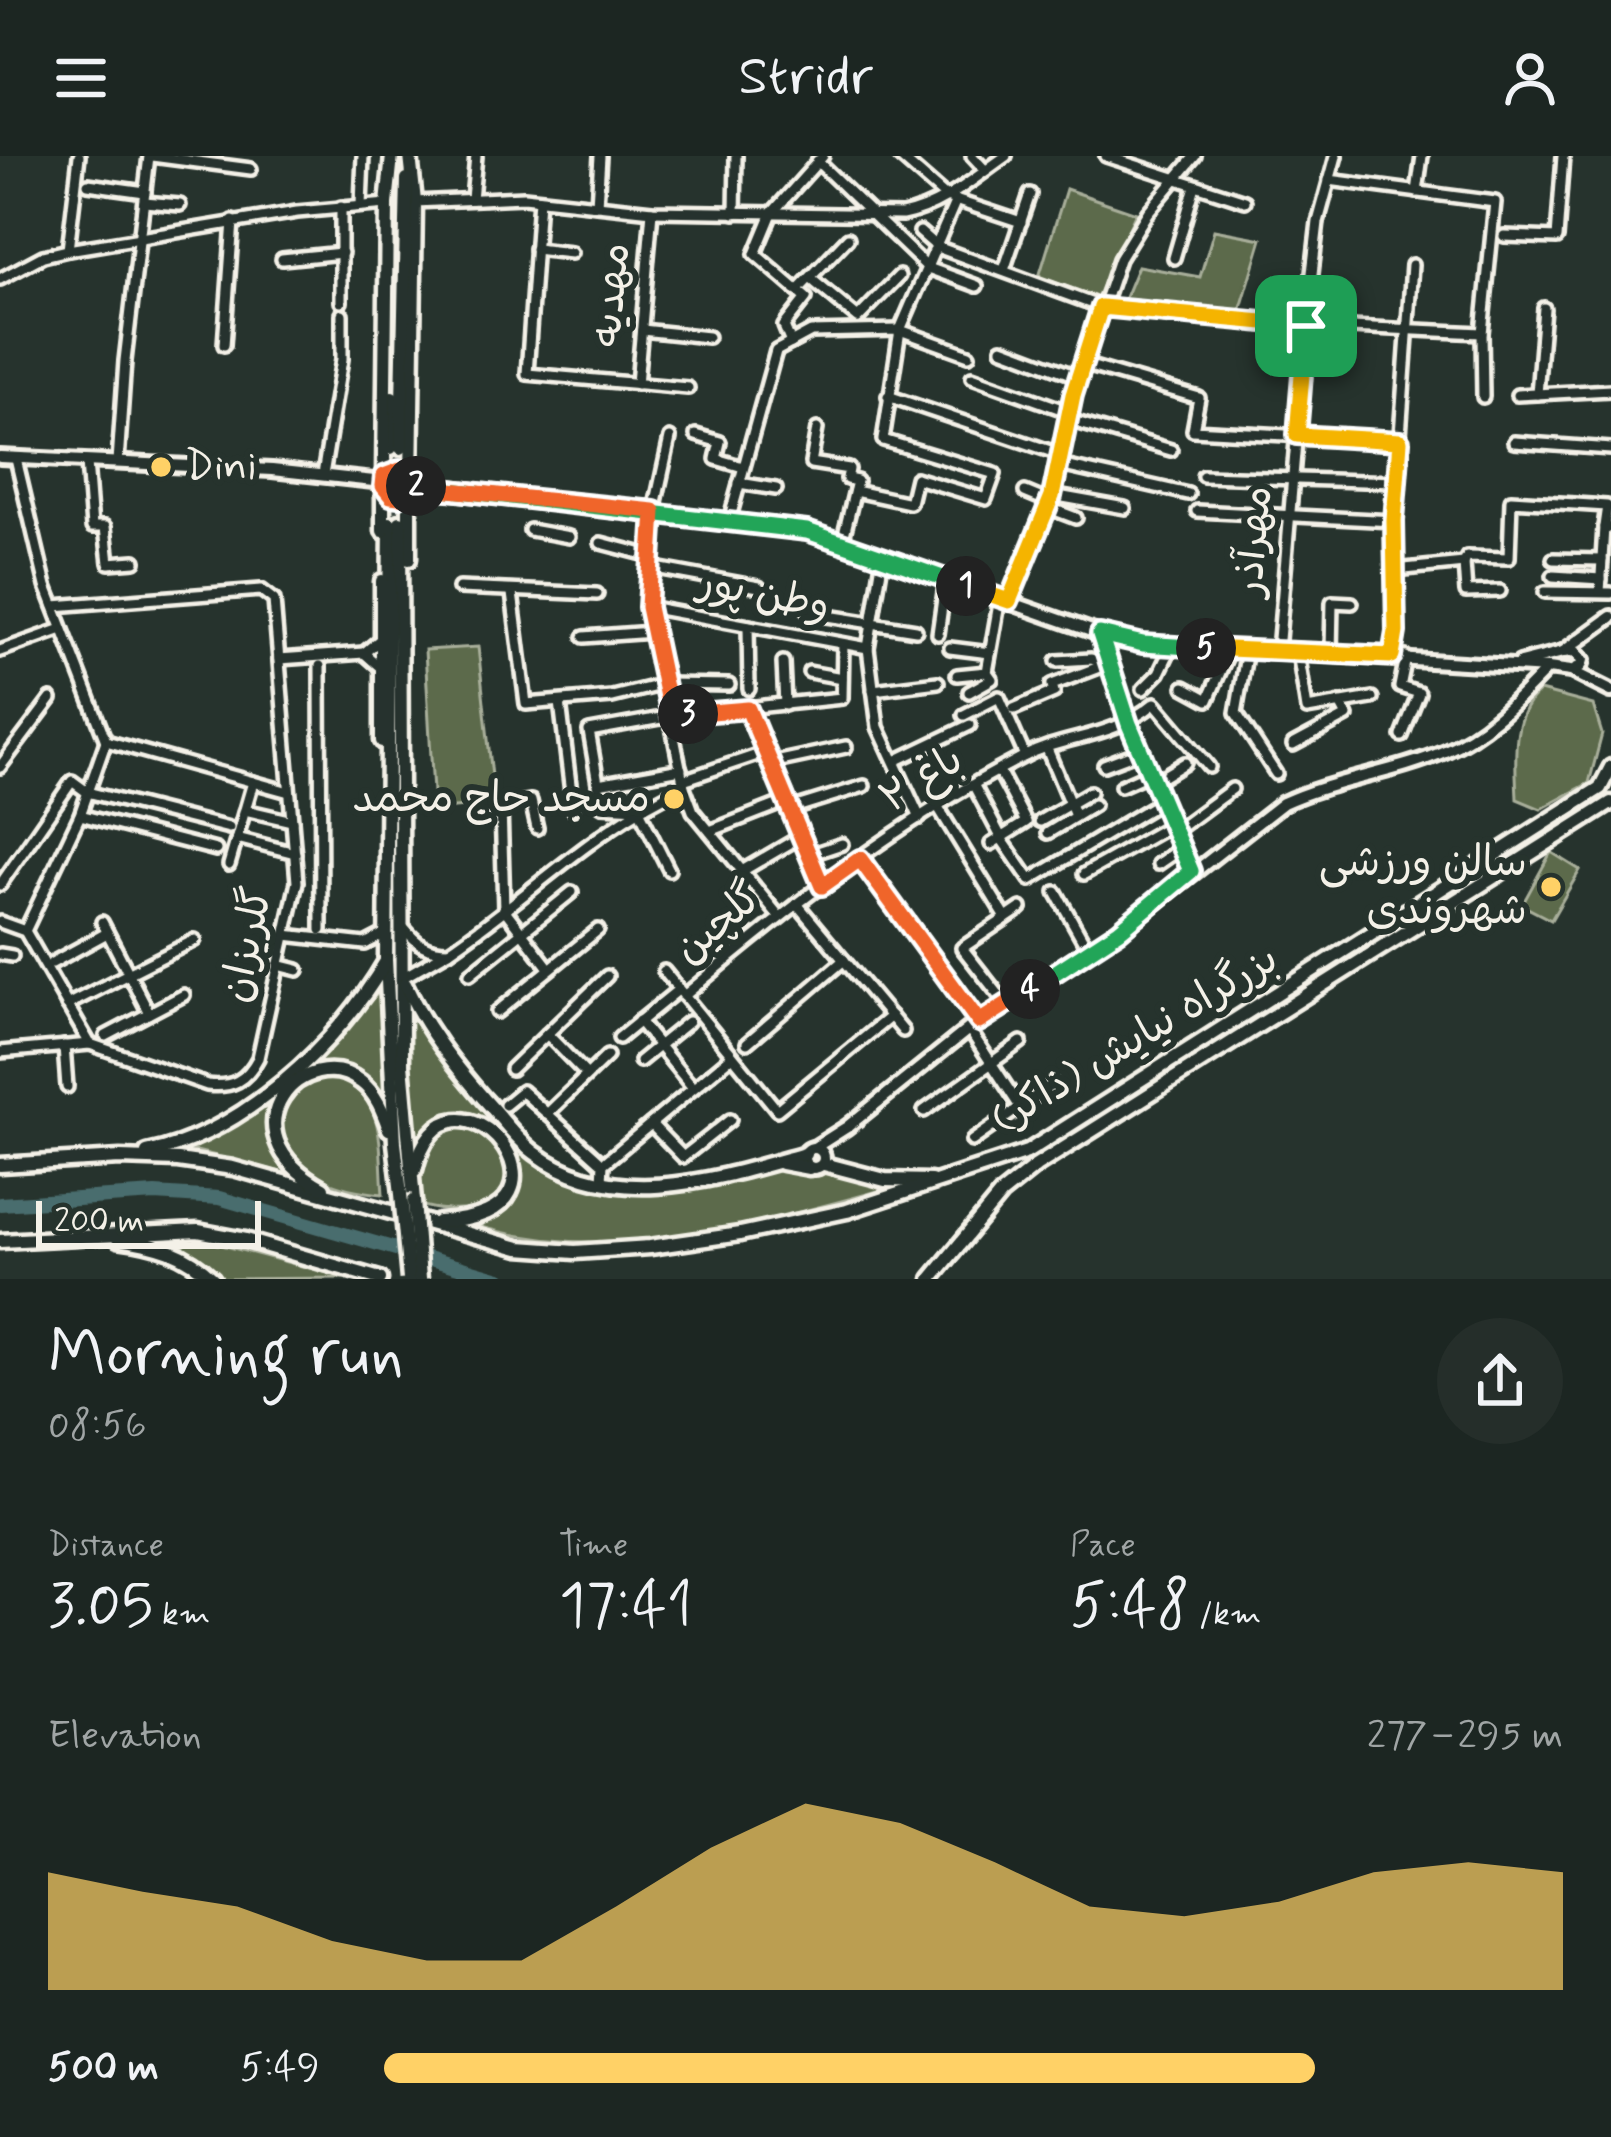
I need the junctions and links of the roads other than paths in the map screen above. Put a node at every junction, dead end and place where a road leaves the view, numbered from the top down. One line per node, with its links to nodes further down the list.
1 (79, 156): 49 (street)
2 (151, 156): 18 (street); 26 (street)
3 (362, 156): 35 (street)
4 (393, 156): 32 (highway); 91 (highway)
5 (408, 156): 31 (highway); 91 (highway)
6 (476, 156): 29 (street)
7 (600, 156): 33 (street)
8 (736, 156): 38 (street)
9 (899, 156): 28 (street)
10 (972, 156): 19 (street)
11 (1006, 156): 19 (street)
12 (1106, 156): 20 (street)
13 (1195, 156): 20 (street)
14 (1336, 156): 21 (street, مهرآذر)
15 (1422, 156): 24 (street)
16 (1563, 156): 44 (street)
17 (820, 158): 39 (street); 40 (street)
18 (251, 169)
19 (986, 170): 28 (street)
20 (1177, 178): 23 (street); 62 (street)
21 (1329, 180): 24 (street); 64 (street, مهرآذر)
22 (88, 184): 26 (street)
23 (1195, 186): 30 (street); 52 (street)
24 (1418, 192): 68 (street)
25 (1030, 194): 42 (street)
26 (144, 197): 34 (street); 45 (street)
27 (538, 199): 29 (street); 33 (street); 48 (street)
28 (951, 199): 40 (street); 42 (street); 47 (street)
29 (472, 200): 31 (street)
30 (1245, 201)
31 (415, 202): 91 (highway)
32 (387, 204): 35 (street); 91 (highway)
33 (597, 205): 37 (street)
34 (180, 206)
35 (361, 206): 36 (street)
36 (341, 207): 41 (street); 51 (street)
37 (652, 211): 38 (street); 65 (street, مهدیه)
38 (735, 213): 39 (street)
39 (772, 213): 40 (street); 61 (street)
40 (872, 216): 55 (street)
41 (233, 221): 45 (street); 71 (street)
42 (1021, 222): 56 (street)
43 (920, 232): 47 (street)
44 (1504, 236)
45 (140, 238): 49 (street); 99 (street)
46 (848, 238): 58 (street)
47 (938, 248): 55 (street); 56 (street)
48 (535, 249): 50 (street); 77 (street)
49 (68, 250): 59 (street)
50 (571, 253)
51 (341, 254): 53 (street); 101 (street)
52 (1174, 258)
53 (282, 259)
54 (1412, 265): 67 (street)
55 (928, 268): 60 (street); 66 (street)
56 (1004, 270): 62 (street)
57 (898, 276): 58 (street)
58 (810, 278): 61 (street)
59 (0, 279)
60 (976, 286)
61 (797, 291): 70 (street)
62 (1101, 307): 64 (street); 74 (street)
63 (1544, 308): 80 (street)
64 (1306, 326): 67 (street); 87 (street, مهرآذر)
65 (642, 330): 69 (street); 77 (street, مهدیه)
66 (900, 330): 70 (street); 73 (street); 82 (street)
67 (1408, 330): 68 (street); 89 (street)
68 (1482, 333): 83 (street)
69 (708, 337)
70 (791, 343): 100 (street)
71 (224, 345)
72 (1003, 348): 76 (street)
73 (969, 355)
74 (1083, 364): 76 (street); 87 (street)
75 (972, 377): 84 (street)
76 (1079, 377): 84 (street)
77 (638, 384): 78 (street)
78 (688, 388)
79 (1611, 390): 80 (street)
80 (1537, 394): 81 (street)
81 (1517, 395)
82 (888, 397): 94 (street); 97 (street)
83 (1483, 397)
84 (1070, 416): 93 (street); 97 (street)
85 (817, 429): 110 (street)
86 (696, 435): 100 (street)
87 (1297, 435): 89 (street); 104 (street, مهرآذر)
88 (670, 438): 115 (street)
89 (1400, 441): 106 (street)
90 (1514, 442): 92 (street)
91 (397, 444): 105 (highway); 108 (highway)
92 (1611, 449)
93 (1171, 450)
94 (922, 452): 103 (street); 103 (street)
95 (0, 457): 96 (main road)
96 (16, 458): 98 (main road); 146 (street)
97 (1061, 460): 112 (street); 113 (street)
98 (87, 461): 99 (main road); 130 (street)
99 (118, 462): 101 (main road)
100 (743, 467): 107 (street)
101 (323, 475): 105 (main road)
102 (1203, 476): 104 (street)
103 (916, 478): 110 (street)
104 (1293, 478): 106 (street); 117 (street, مهرآذر)
105 (383, 481): 108 (main road); 108 (main road); 121 (highway)
106 (1397, 482): 120 (street)
107 (739, 483): 109 (street); 119 (street)
108 (410, 486): 115 (main road); 121 (highway)
109 (776, 490)
110 (855, 491): 126 (street)
111 (1025, 493): 113 (street)
112 (1188, 494)
113 (1050, 502): 114 (street); 118 (street); 144 (street)
114 (1125, 508)
115 (654, 511): 119 (main road); 131 (street)
116 (1197, 511): 117 (street)
117 (1289, 516): 120 (street); 166 (street, مهرآذر)
118 (1076, 518)
119 (729, 521): 126 (main road)
120 (1394, 521): 133 (street)
121 (396, 523): 158 (highway); 247 (highway); 280 (highway)
122 (1608, 528): 129 (street); 132 (street)
123 (530, 530): 124 (street)
124 (569, 537)
125 (601, 543): 131 (street)
126 (842, 543): 127 (main road)
127 (883, 556): 135 (main road); 150 (street)
128 (1553, 559): 129 (street)
129 (1602, 560): 136 (street)
130 (135, 561)
131 (651, 561): 137 (street); 147 (street)
132 (1464, 563): 133 (street); 139 (street)
133 (1395, 570): 172 (street)
134 (1553, 576): 136 (street)
135 (946, 578): 144 (main road); 155 (street)
136 (1600, 578): 141 (street)
137 (759, 587)
138 (459, 588): 142 (street)
139 (1500, 591)
140 (1545, 592): 141 (street)
141 (1605, 592)
142 (512, 593): 143 (street); 197 (street)
143 (597, 593)
144 (1004, 600): 156 (main road); 170 (street)
145 (1352, 603): 171 (street)
146 (53, 605): 152 (street); 173 (street, گلریزان)
147 (648, 607): 151 (street, وطن پور); 154 (street)
148 (808, 613): 150 (street)
149 (1611, 616): 169 (main road)
150 (870, 624): 153 (street); 161 (street)
151 (748, 626): 159 (street, وطن پور); 190 (street)
152 (62, 629): 165 (street); 205 (street)
153 (916, 630)
154 (652, 632): 157 (street); 187 (street)
155 (938, 634)
156 (1100, 634): 160 (main road); 176 (main road)
157 (584, 637)
158 (382, 638): 167 (street); 179 (highway)
159 (843, 644): 161 (street, وطن پور); 185 (street)
160 (1172, 646): 163 (main road); 191 (street)
161 (868, 648): 192 (street)
162 (950, 648): 170 (street)
163 (1230, 649): 164 (main road); 189 (street)
164 (1247, 650): 166 (main road); 219 (street)
165 (0, 651)
166 (1278, 651): 168 (main road)
167 (364, 652): 173 (street); 179 (street)
168 (1298, 652): 171 (main road); 198 (street)
169 (1562, 652): 178 (main road); 181 (main road)
170 (990, 653): 183 (street)
171 (1331, 653): 172 (main road)
172 (1399, 657): 178 (main road); 204 (street)
173 (279, 658): 230 (street, گلریزان)
174 (1058, 661): 176 (street)
175 (782, 662): 199 (street)
176 (1107, 664): 201 (street); 203 (main road)
177 (320, 666): 236 (street)
178 (1511, 666): 180 (main road)
179 (382, 668): 247 (highway)
180 (1548, 668): 181 (main road); 267 (main road)
181 (1571, 671): 193 (main road)
182 (809, 672): 185 (street)
183 (987, 672): 184 (street); 194 (street)
184 (957, 675)
185 (842, 678): 199 (street)
186 (938, 682): 192 (street)
187 (665, 684): 188 (street); 197 (street); 202 (street)
188 (729, 685)
189 (1184, 687)
190 (749, 689)
191 (1143, 689)
192 (873, 690): 212 (street)
193 (1611, 691)
194 (969, 692)
195 (1372, 698): 198 (street)
196 (51, 699): 216 (street)
197 (560, 702): 241 (street)
198 (1340, 704): 206 (street)
199 (784, 705): 200 (street)
200 (748, 709): 202 (street); 210 (street)
201 (1014, 709)
202 (674, 716): 221 (street); 223 (street)
203 (1129, 724): 208 (street, باغ ۲); 209 (main road); 217 (street)
204 (1402, 736)
205 (106, 741): 222 (street); 229 (street)
206 (1293, 745)
207 (847, 747): 213 (street)
208 (1047, 749): 211 (street, باغ ۲); 234 (street)
209 (1141, 751): 215 (street); 220 (main road)
210 (766, 752): 213 (street); 221 (street)
211 (1025, 756): 212 (street); 218 (street, باغ ۲)
212 (895, 761): 246 (street)
213 (771, 763): 233 (street)
214 (1185, 764): 220 (street)
215 (1104, 765)
216 (0, 767)
217 (1209, 767)
218 (999, 771): 225 (street, باغ ۲); 256 (street)
219 (1276, 774)
220 (1152, 778): 226 (street); 232 (main road)
221 (683, 779): 223 (street); 240 (street); 252 (street)
222 (253, 782): 230 (street); 242 (street)
223 (598, 784): 240 (street)
224 (864, 786): 233 (street)
225 (974, 786): 239 (street, باغ ۲); 256 (street)
226 (1121, 786)
227 (1609, 786): 346 (highway, بزرگراه نیایش (ذاکر)); 358 (highway)
228 (1232, 789): 251 (street)
229 (87, 792): 244 (street); 254 (street); 269 (street)
230 (290, 792): 238 (street, گلریزان)
231 (1090, 792): 234 (street)
232 (1162, 801): 251 (main road); 256 (street)
233 (788, 805): 252 (street); 255 (street)
234 (1069, 805): 245 (street); 249 (street)
235 (1094, 805): 245 (street)
236 (320, 806): 238 (street); 281 (street)
237 (501, 806): 243 (street); 250 (street); 275 (street)
238 (291, 807): 248 (street, گلریزان)
239 (938, 807): 246 (street, باغ ۲); 277 (street)
240 (638, 808): 265 (street); 275 (street)
241 (572, 809)
242 (245, 810): 248 (street); 254 (street)
243 (477, 810)
244 (80, 815): 259 (street); 283 (street)
245 (1075, 816): 253 (street)
246 (920, 818): 262 (street, باغ ۲)
247 (386, 820): 285 (highway)
248 (292, 821): 260 (street, گلریزان)
249 (1040, 821)
250 (537, 828)
251 (1173, 828): 258 (main road); 268 (street)
252 (710, 831): 266 (street)
253 (1048, 832)
254 (233, 833): 260 (street); 264 (street)
255 (802, 836): 261 (street); 266 (street)
256 (996, 841)
257 (842, 844): 261 (street)
258 (1180, 848): 263 (street); 267 (main road)
259 (215, 850)
260 (295, 853): 287 (street, گلریزان)
261 (809, 855): 270 (street)
262 (860, 859): 270 (street, باغ ۲); 311 (street)
263 (1158, 864)
264 (229, 866)
265 (669, 870)
266 (742, 871): 276 (street)
267 (1191, 871): 290 (main road)
268 (1084, 874)
269 (0, 885)
270 (822, 886): 273 (street, باغ ۲)
271 (572, 892): 286 (street)
272 (1056, 892): 290 (street)
273 (797, 904): 276 (street, گلچین); 292 (street)
274 (1021, 908): 277 (street)
275 (504, 909): 286 (street); 289 (street)
276 (779, 916): 302 (street, گلچین)
277 (1006, 918): 304 (street)
278 (0, 922): 283 (street)
279 (102, 922): 284 (street)
280 (402, 926): 289 (street); 301 (highway)
281 (321, 930)
282 (598, 930): 295 (street)
283 (25, 931): 305 (street)
284 (107, 933): 293 (street); 298 (street)
285 (386, 934): 287 (street); 291 (highway)
286 (523, 934): 295 (street); 299 (street)
287 (285, 935): 294 (street, گلریزان)
288 (195, 940): 298 (street, گلریزان)
289 (448, 951): 301 (street)
290 (1089, 951): 304 (main road)
291 (386, 960): 340 (highway); 342 (highway)
292 (844, 960): 308 (street); 318 (street)
293 (52, 963)
294 (278, 965): 296 (street); 319 (street, گلریزان)
295 (549, 968): 306 (street)
296 (298, 970)
297 (664, 971): 302 (street)
298 (129, 974): 305 (street, گلریزان); 307 (street)
299 (470, 974)
300 (607, 976): 313 (street)
301 (402, 978): 316 (highway); 323 (highway)
302 (681, 993): 309 (street, گلچین); 324 (street)
303 (184, 995): 307 (street)
304 (1006, 1004): 311 (main road)
305 (67, 1005): 319 (street)
306 (497, 1012)
307 (149, 1013): 314 (street)
308 (891, 1016): 312 (street); 324 (street)
309 (639, 1021): 315 (street, گلچین); 321 (street)
310 (688, 1022): 321 (street)
311 (974, 1026): 327 (street); 341 (main road)
312 (903, 1031)
313 (547, 1034): 328 (street); 329 (street)
314 (106, 1036)
315 (619, 1038)
316 (436, 1042): 323 (highway); 347 (highway)
317 (1021, 1042): 327 (street)
318 (747, 1043)
319 (90, 1044): 320 (street)
320 (64, 1046): 322 (street); 331 (street)
321 (659, 1046): 326 (street); 332 (street)
322 (0, 1052)
323 (402, 1054): 349 (highway)
324 (732, 1055): 332 (street)
325 (607, 1056): 329 (street)
326 (640, 1061)
327 (990, 1062): 334 (street); 335 (street)
328 (511, 1069)
329 (587, 1075): 336 (street)
330 (1053, 1084): 334 (street)
331 (67, 1087)
332 (693, 1088): 338 (street)
333 (505, 1105): 336 (street)
334 (1020, 1107): 339 (street)
335 (924, 1111)
336 (547, 1114): 343 (street)
337 (730, 1120): 338 (street)
338 (651, 1124): 343 (street)
339 (972, 1141)
340 (394, 1143): 348 (highway); 349 (highway)
341 (815, 1157): 345 (highway); 347 (highway)
342 (120, 1158): 344 (highway); 348 (highway, بزرگراه نیایش (ذاکر))
343 (603, 1164): 347 (street)
344 (0, 1166)
345 (853, 1174): 346 (highway); 350 (highway)
346 (950, 1180): 350 (highway, بزرگراه نیایش (ذاکر))
347 (602, 1181)
348 (340, 1197): 351 (highway, بزرگراه نیایش (ذاکر))
349 (408, 1198): 351 (highway); 356 (highway, bridge); 357 (highway, bridge)
350 (876, 1202): 351 (highway, بزرگراه نیایش (ذاکر))
351 (426, 1222)
352 (94, 1235): 353 (highway); 354 (highway); 355 (highway)
353 (0, 1241)
354 (213, 1279)
355 (380, 1279)
356 (409, 1279)
357 (420, 1279)
358 (931, 1279)

